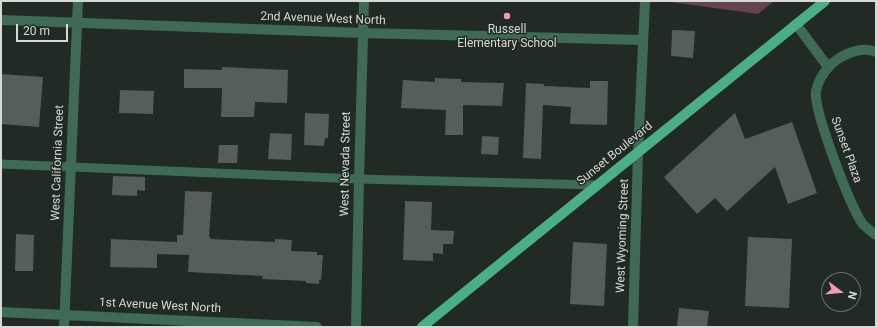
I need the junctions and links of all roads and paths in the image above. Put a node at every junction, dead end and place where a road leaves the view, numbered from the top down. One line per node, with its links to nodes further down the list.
1 (78, 1): 6 (street, West California Street)
2 (364, 1): 8 (street, West Nevada Street)
3 (645, 1): 9 (street, West Wyoming Street)
4 (825, 1): 7 (main road, Sunset Boulevard)
5 (1, 20): 6 (street, 2nd Avenue West North)
6 (77, 23): 8 (street, 2nd Avenue West North); 14 (street, West California Street)
7 (796, 24): 11 (street); 12 (main road, Sunset Boulevard)
8 (363, 33): 9 (street, 2nd Avenue West North); 15 (street, West Nevada Street)
9 (643, 40): 12 (street, West Wyoming Street)
10 (876, 52): 11 (street, Sunset Plaza)
11 (828, 67): 17 (street, Sunset Plaza)
12 (638, 153): 16 (main road, Sunset Boulevard); 24 (street, West Wyoming Street)
13 (1, 164): 14 (lane)
14 (71, 166): 15 (lane); 19 (street, West California Street)
15 (359, 179): 16 (lane); 22 (street, West Nevada Street)
16 (597, 185): 23 (main road, Sunset Boulevard)
17 (876, 235)
18 (1, 312): 19 (street, 1st Avenue West North)
19 (65, 315): 20 (street, West California Street); 21 (street, 1st Avenue West North)
20 (64, 327)
21 (317, 327)
22 (356, 327)
23 (422, 327)
24 (633, 327)

